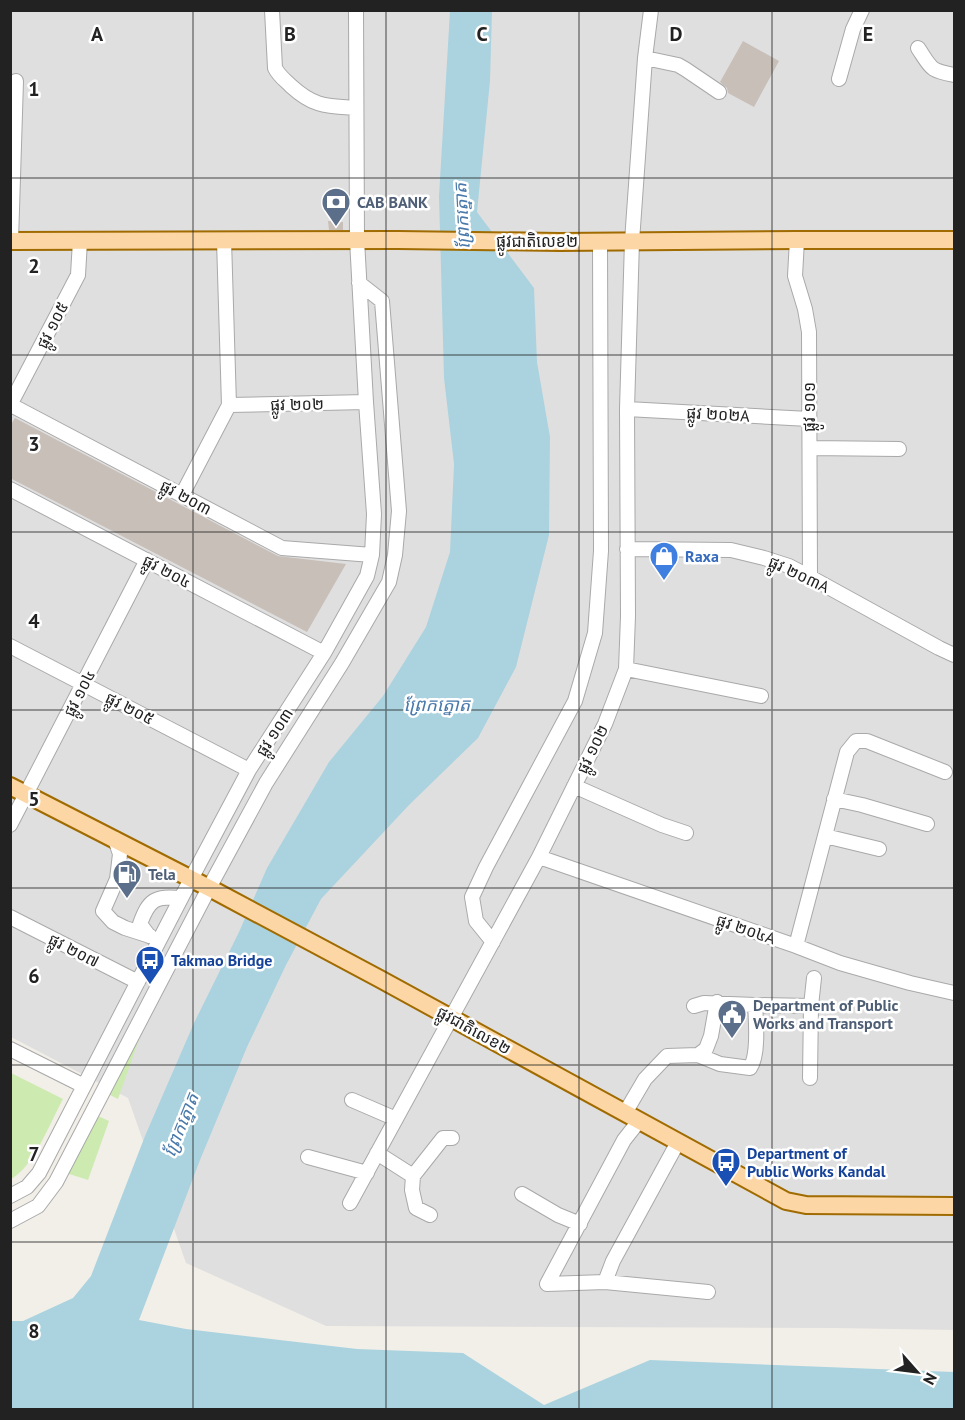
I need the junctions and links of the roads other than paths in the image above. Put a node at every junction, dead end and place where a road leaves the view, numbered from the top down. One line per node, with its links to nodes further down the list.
1 (272, 10): 11 (street)
2 (356, 10): 11 (street, ផ្លូវ ១០៣)
3 (651, 10): 6 (street, ផ្លូវ ១០២)
4 (862, 10): 8 (street)
5 (918, 48): 7 (street)
6 (645, 58): 10 (street); 18 (street, ផ្លូវ ១០២)
7 (954, 75)
8 (839, 79)
9 (16, 81): 16 (street)
10 (719, 92)
11 (356, 108): 13 (street, ផ្លូវ ១០៣)
12 (224, 240): 13 (main road, ផ្លូវជាតិលេខ២); 17 (main road, ផ្លូវជាតិលេខ២); 23 (street)
13 (357, 240): 19 (main road, ផ្លូវជាតិលេខ២); 20 (street, ផ្លូវ ១០៣)
14 (796, 240): 15 (main road, ផ្លូវជាតិលេខ២); 18 (main road, ផ្លូវជាតិលេខ២); 25 (street, ផ្លូវ ១០១)
15 (954, 240)
16 (11, 241): 17 (main road, ផ្លូវជាតិលេខ២)
17 (80, 241): 22 (street, ផ្លូវ ១០៥)
18 (632, 241): 19 (main road, ផ្លូវជាតិលេខ២); 24 (street, ផ្លូវ ១០២)
19 (600, 242): 58 (street)
20 (359, 283): 21 (street, ផ្លូវ ១០៣); 54 (street)
21 (366, 402): 23 (street, ផ្លូវ ២០២); 31 (street, ផ្លូវ ១០៣)
22 (11, 405): 29 (street, ផ្លូវ ២០៣)
23 (229, 405): 29 (street)
24 (627, 409): 25 (street, ផ្លូវ ២០២A); 30 (street, ផ្លូវ ១០២)
25 (809, 419): 26 (street, ផ្លូវ ១០១)
26 (810, 448): 27 (street); 33 (street, ផ្លូវ ១០១)
27 (899, 449)
28 (10, 489): 32 (street, ផ្លូវ ២០៤)
29 (182, 495): 31 (street, ផ្លូវ ២០៣)
30 (627, 549): 33 (street, ផ្លូវ ២០៣A); 37 (street, ផ្លូវ ១០២)
31 (372, 555): 35 (street, ផ្លូវ ១០៣)
32 (147, 560): 35 (street, ផ្លូវ ២០៤); 38 (street, ផ្លូវ ១០៤)
33 (810, 577): 36 (street, ផ្លូវ ២០៣A)
34 (10, 646): 38 (street, ផ្លូវ ២០៥)
35 (324, 653): 40 (street, ផ្លូវ ១០៣)
36 (954, 655)
37 (626, 669): 39 (street); 43 (street, ផ្លូវ ១០២)
38 (83, 684): 40 (street, ផ្លូវ ២០៥); 44 (street, ផ្លូវ ១០៤)
39 (761, 696)
40 (249, 770): 53 (street, ផ្លូវ ១០៣)
41 (945, 772): 45 (street)
42 (10, 786): 44 (main road, ផ្លូវជាតិលេខ២)
43 (574, 786): 48 (street); 52 (street, ផ្លូវ ១០២)
44 (26, 794): 47 (street, ផ្លូវ ១០៤); 50 (main road, ផ្លូវជាតិលេខ២)
45 (834, 799): 46 (street); 49 (street)
46 (927, 824)
47 (10, 825)
48 (686, 833)
49 (825, 836): 51 (street); 59 (street)
50 (115, 839): 53 (main road, ផ្លូវជាតិលេខ២); 57 (street)
51 (879, 849)
52 (539, 857): 58 (street, ផ្លូវ ១០២); 59 (street, ផ្លូវ ២០៤A)
53 (191, 879): 54 (main road, ផ្លូវជាតិលេខ២); 55 (street, ផ្លូវ ១០៣)
54 (213, 890): 67 (main road, ផ្លូវជាតិលេខ២); 86 (street)
55 (181, 898): 57 (street, ផ្លូវ ១០៣); 57 (street)
56 (10, 917): 61 (street, ផ្លូវ ២០៧)
57 (153, 940): 61 (street, ផ្លូវ ១០៣)
58 (493, 942): 67 (street, ផ្លូវ ១០២)
59 (796, 946): 62 (street, ផ្លូវ ២០៤A)
60 (814, 978): 66 (street)
61 (138, 982): 71 (street, ផ្លូវ ១០៣)
62 (954, 993)
63 (717, 1002): 64 (street); 65 (street); 69 (street)
64 (754, 1005): 66 (street); 69 (street)
65 (694, 1006)
66 (811, 1006): 70 (street)
67 (452, 1018): 73 (main road, ផ្លូវជាតិលេខ២); 74 (street, ផ្លូវ ១០២)
68 (10, 1049): 71 (street)
69 (698, 1055): 73 (street)
70 (810, 1078)
71 (84, 1086): 82 (street, ផ្លូវ ១០៣)
72 (352, 1100): 74 (street)
73 (632, 1117): 76 (main road, ផ្លូវជាតិលេខ២); 87 (street)
74 (396, 1119): 77 (street, ផ្លូវ ១០២)
75 (452, 1138): 80 (street)
76 (678, 1142): 84 (main road, ផ្លូវជាតិលេខ២); 88 (street)
77 (377, 1153): 79 (street, ផ្លូវ ១០២); 80 (street)
78 (308, 1156): 79 (street)
79 (366, 1173): 83 (street, ផ្លូវ ១០២)
80 (413, 1176): 85 (street)
81 (522, 1194): 87 (street)
82 (10, 1196)
83 (350, 1203)
84 (954, 1206)
85 (430, 1215)
86 (10, 1221)
87 (579, 1224): 88 (street)
88 (605, 1282): 89 (street)
89 (708, 1292)

